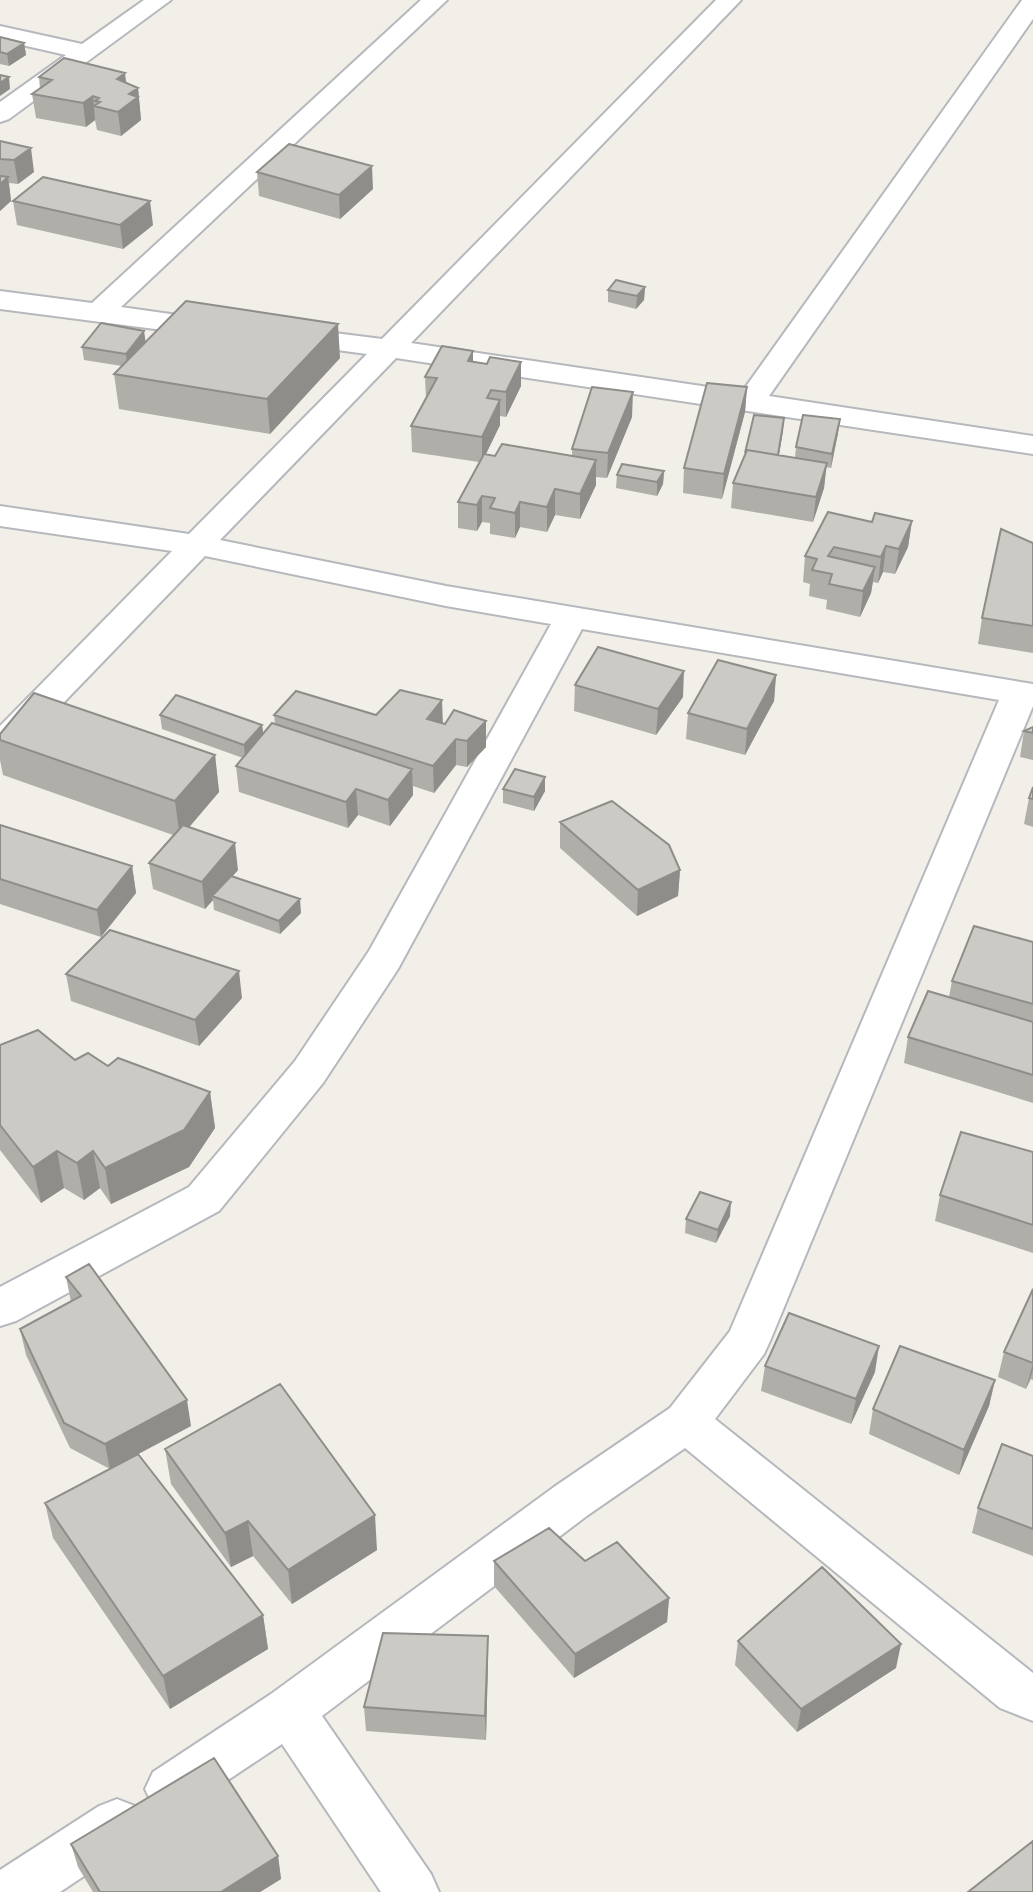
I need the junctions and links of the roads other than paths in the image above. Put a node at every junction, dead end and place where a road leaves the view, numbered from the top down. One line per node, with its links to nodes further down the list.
1 (159, 0): 6 (street)
2 (435, 0): 9 (street)
3 (729, 0): 10 (street)
4 (1033, 2): 11 (street)
5 (0, 33): 6 (street)
6 (87, 52): 7 (street)
7 (0, 114)
8 (0, 300): 9 (street)
9 (97, 314): 10 (street)
10 (388, 348): 11 (street); 14 (street)
11 (749, 403): 12 (street)
12 (1033, 445)
13 (0, 516): 14 (street)
14 (196, 545): 15 (street); 17 (street)
15 (572, 618): 16 (street); 18 (street)
16 (1026, 694): 19 (street)
17 (0, 747)
18 (0, 1308)
19 (686, 1422): 20 (street); 21 (street)
20 (1033, 1698)
21 (289, 1711): 22 (street); 23 (street)
22 (14, 1892)
23 (412, 1892)

